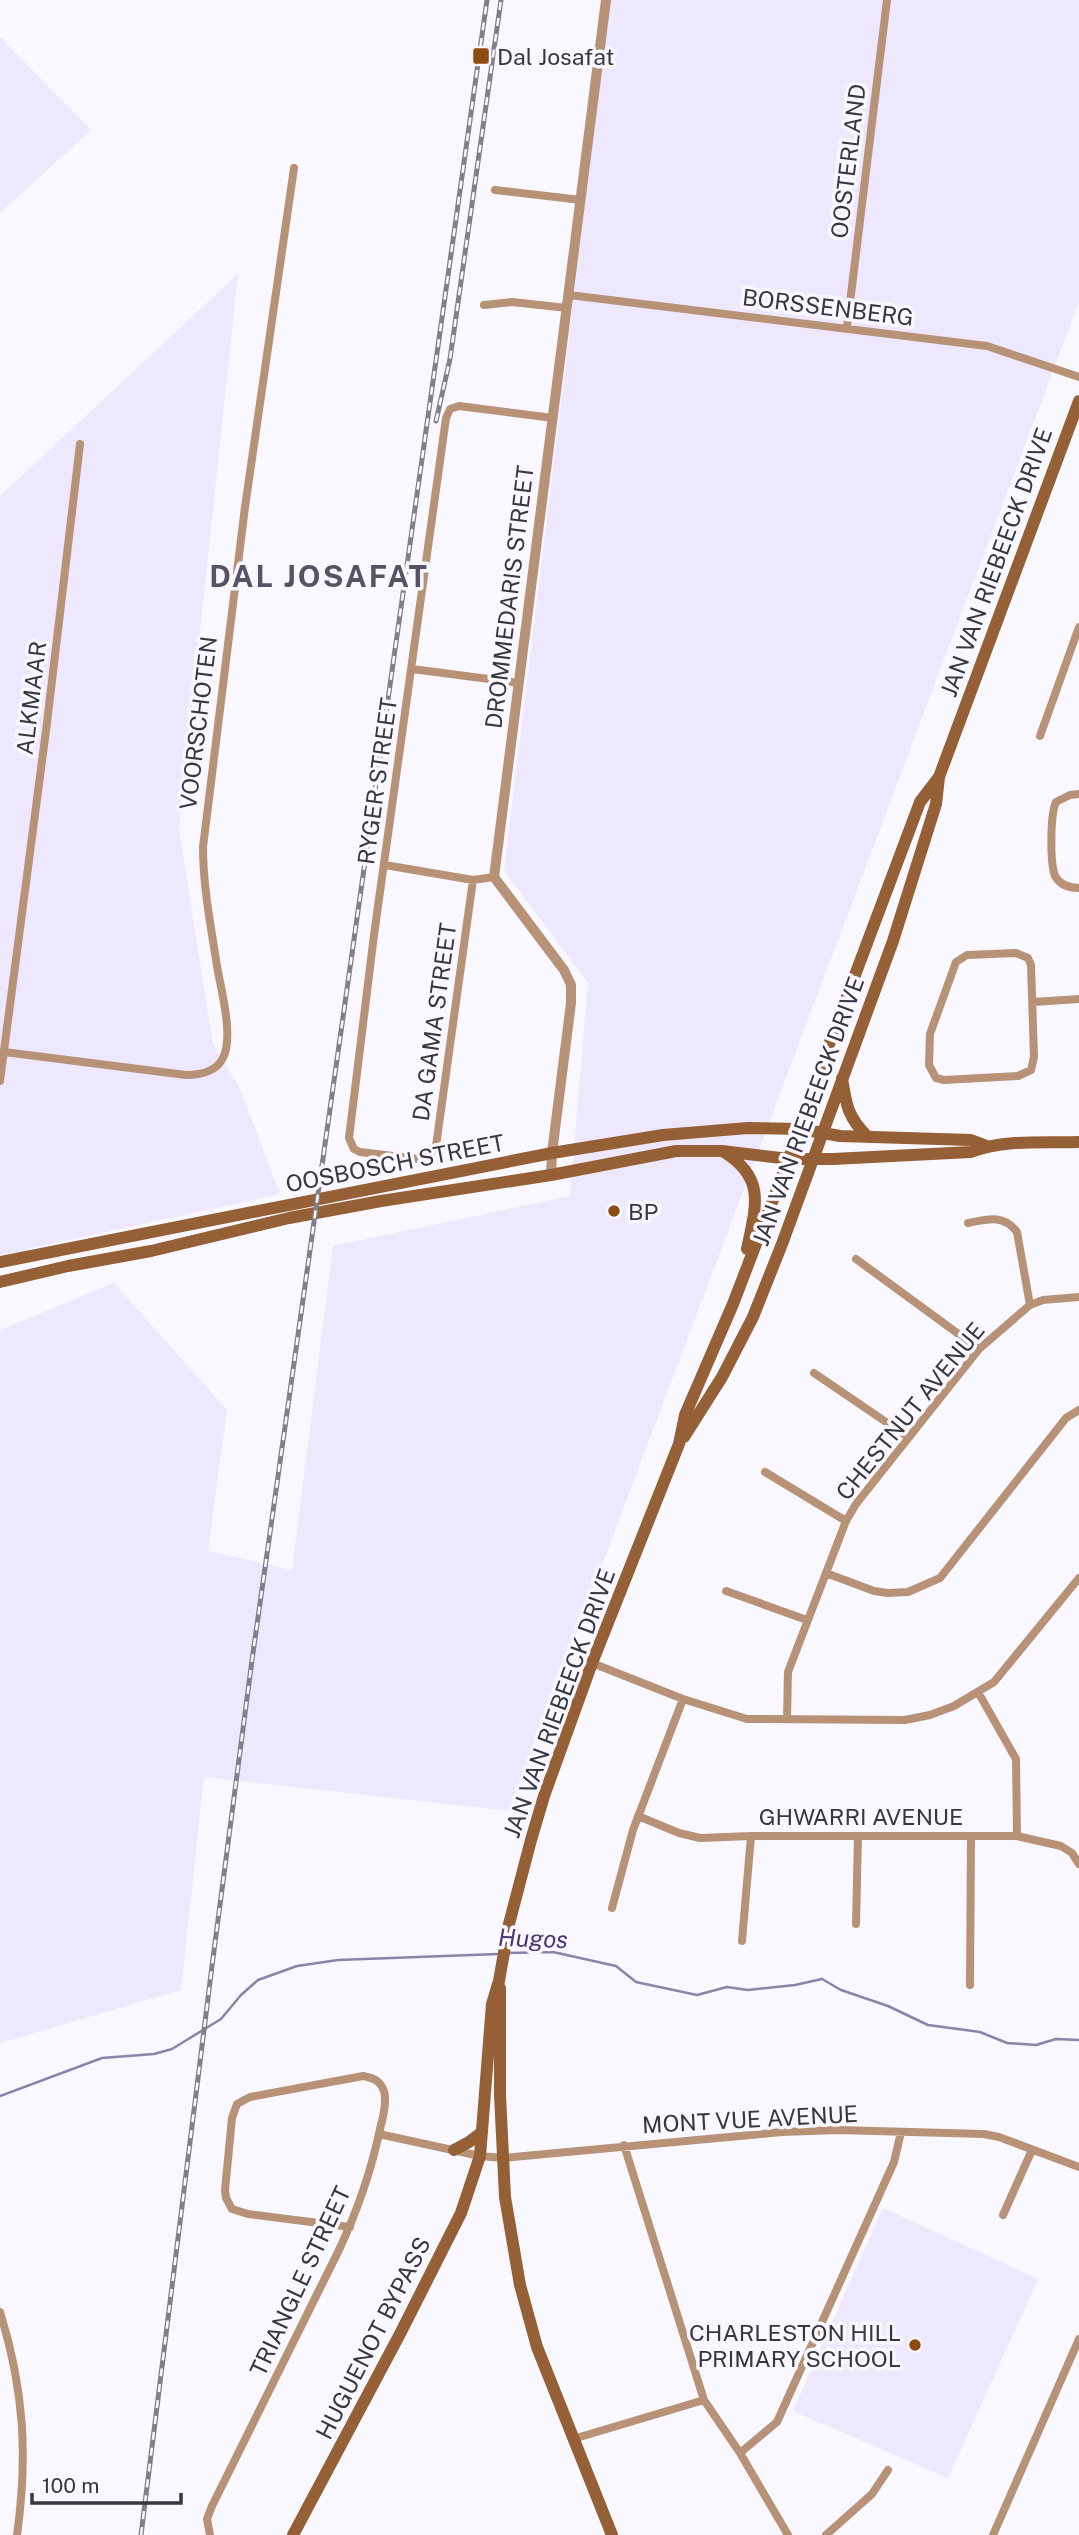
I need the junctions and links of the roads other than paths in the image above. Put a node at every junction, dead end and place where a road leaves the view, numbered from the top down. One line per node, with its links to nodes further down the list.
1 (607, 0): 5 (street, DROMMEDARIS STREET)
2 (887, 0): 9 (street, OOSTERLAND)
3 (294, 168): 26 (street, VOORSCHOTEN)
4 (495, 190): 5 (street)
5 (580, 200): 6 (street, DROMMEDARIS STREET)
6 (569, 295): 8 (street, DROMMEDARIS STREET); 9 (street, BORSSENBERG)
7 (484, 305): 8 (street)
8 (567, 308): 12 (street, DROMMEDARIS STREET)
9 (847, 327): 10 (street, BORSSENBERG)
10 (1079, 377)
11 (1079, 401): 18 (main road, JAN VAN RIEBEECK DRIVE)
12 (553, 418): 15 (street, RYGER STREET); 16 (street, DROMMEDARIS STREET)
13 (80, 444): 26 (street, ALKMAAR)
14 (1079, 627): 17 (street)
15 (412, 669): 16 (street); 20 (street, RYGER STREET)
16 (519, 683): 21 (street, DROMMEDARIS STREET)
17 (1040, 736)
18 (939, 777): 27 (main road, JAN VAN RIEBEECK DRIVE); 29 (main road, JAN VAN RIEBEECK DRIVE)
19 (1079, 794): 23 (street)
20 (385, 865): 22 (street); 36 (street, RYGER STREET)
21 (494, 877): 22 (street); 35 (street)
22 (472, 880): 36 (street, DA GAMA STREET)
23 (1079, 888)
24 (1079, 999): 25 (street)
25 (1033, 1002): 25 (street)
26 (4, 1052): 28 (street, ALKMAAR)
27 (842, 1078): 30 (main road, JAN VAN RIEBEECK DRIVE); 31 (main road)
28 (0, 1081)
29 (800, 1129): 30 (main road, OOSBOSCH STREET); 35 (main road, OOSBOSCH STREET); 37 (main road, JAN VAN RIEBEECK DRIVE)
30 (822, 1133): 31 (main road, OOSBOSCH STREET); 38 (main road, JAN VAN RIEBEECK DRIVE)
31 (868, 1137): 33 (main road, OOSBOSCH STREET)
32 (1079, 1142): 33 (main road)
33 (987, 1146): 38 (main road, OOSBOSCH STREET)
34 (722, 1151): 37 (main road, OOSBOSCH STREET); 39 (main road, OOSBOSCH STREET); 46 (main road)
35 (552, 1153): 39 (street); 40 (main road, OOSBOSCH STREET)
36 (418, 1159)
37 (789, 1159): 38 (main road, OOSBOSCH STREET); 46 (main road, JAN VAN RIEBEECK DRIVE)
38 (813, 1159): 52 (main road, JAN VAN RIEBEECK DRIVE)
39 (551, 1175): 40 (main road, OOSBOSCH STREET)
40 (350, 1200): 43 (main road, OOSBOSCH STREET); 44 (main road, OOSBOSCH STREET)
41 (968, 1223): 47 (street)
42 (856, 1259): 48 (street)
43 (1, 1260): 44 (street)
44 (4, 1281)
45 (1079, 1297): 47 (street, CHESTNUT AVENUE)
46 (733, 1304): 52 (main road, JAN VAN RIEBEECK DRIVE)
47 (1030, 1305): 48 (street, CHESTNUT AVENUE)
48 (979, 1349): 51 (street, CHESTNUT AVENUE)
49 (814, 1373): 51 (street)
50 (1079, 1410): 55 (street)
51 (908, 1437): 54 (street, CHESTNUT AVENUE)
52 (679, 1444): 59 (main road, JAN VAN RIEBEECK DRIVE)
53 (765, 1472): 54 (street)
54 (846, 1521): 55 (street, CHESTNUT AVENUE)
55 (826, 1573): 58 (street, CHESTNUT AVENUE)
56 (1079, 1578): 60 (street)
57 (726, 1591): 58 (street)
58 (807, 1620): 62 (street, CHESTNUT AVENUE)
59 (592, 1663): 61 (street); 72 (main road, JAN VAN RIEBEECK DRIVE)
60 (978, 1692): 62 (street); 67 (street)
61 (683, 1699): 62 (street); 63 (street)
62 (787, 1719)
63 (638, 1816): 64 (street, GHWARRI AVENUE); 69 (street)
64 (751, 1836): 65 (street, GHWARRI AVENUE); 71 (street)
65 (858, 1836): 66 (street, GHWARRI AVENUE); 70 (street)
66 (971, 1836): 67 (street, GHWARRI AVENUE); 73 (street)
67 (1017, 1836): 68 (street, GHWARRI AVENUE)
68 (1079, 1864)
69 (612, 1908)
70 (856, 1923)
71 (742, 1941)
72 (499, 1981): 74 (main road, JAN VAN RIEBEECK DRIVE); 81 (main road, JAN VAN RIEBEECK DRIVE)
73 (970, 1985)
74 (482, 2132): 78 (main road); 80 (main road, JAN VAN RIEBEECK DRIVE)
75 (901, 2133): 77 (street, MONT VUE AVENUE); 79 (street, MONT VUE AVENUE); 89 (street)
76 (379, 2134): 78 (street); 84 (street, TRIANGLE STREET); 84 (street, TRIANGLE STREET)
77 (624, 2145): 81 (street, MONT VUE AVENUE); 87 (street)
78 (454, 2150): 80 (street)
79 (1032, 2150): 82 (street, MONT VUE AVENUE); 83 (street)
80 (480, 2156): 81 (street, MONT VUE AVENUE); 93 (main road, HUGUENOT BYPASS)
81 (503, 2158): 88 (main road, JAN VAN RIEBEECK DRIVE)
82 (1079, 2167)
83 (1003, 2215)
84 (350, 2227): 92 (street, TRIANGLE STREET)
85 (0, 2312): 91 (street)
86 (1079, 2339): 97 (street)
87 (704, 2400): 88 (street); 89 (street)
88 (573, 2439): 94 (main road, JAN VAN RIEBEECK DRIVE)
89 (740, 2454): 95 (street)
90 (888, 2470): 96 (street)
91 (17, 2535)
92 (210, 2535)
93 (293, 2535)
94 (612, 2535)
95 (788, 2535)
96 (826, 2535)
97 (993, 2535)

